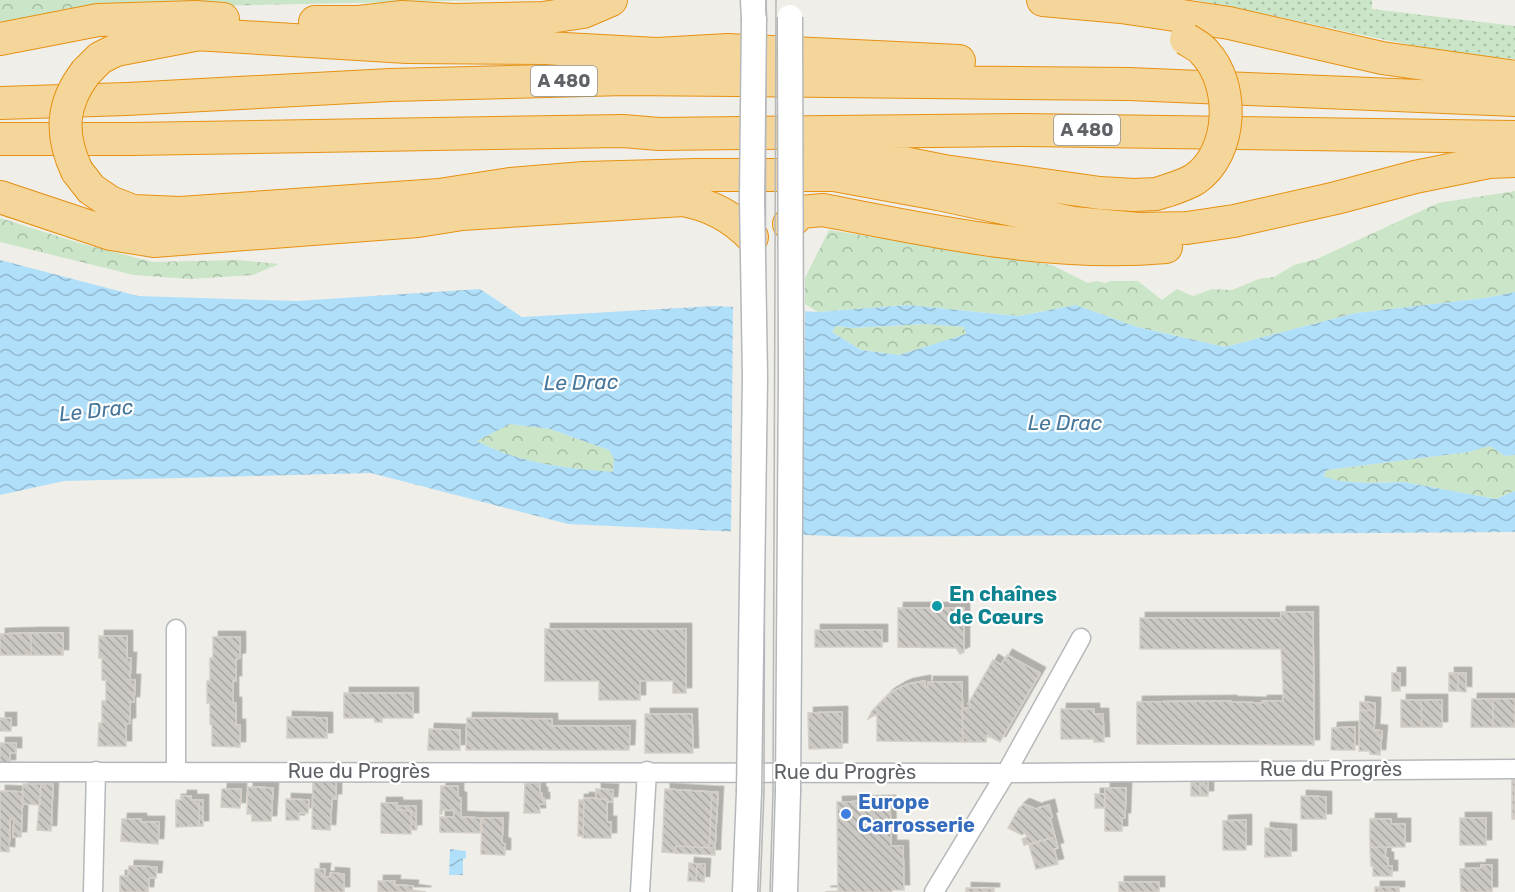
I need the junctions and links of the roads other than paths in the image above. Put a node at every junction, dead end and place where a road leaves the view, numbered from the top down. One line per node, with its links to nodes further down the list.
1 (611, 0): 6 (highway)
2 (1034, 0): 13 (highway, bridge)
3 (1043, 0): 9 (highway)
4 (753, 9): 22 (main road, bridge)
5 (790, 9): 21 (main road, bridge)
6 (280, 22): 7 (highway); 8 (highway)
7 (195, 34): 10 (highway); 19 (highway, bridge)
8 (0, 39)
9 (1515, 77)
10 (1129, 84): 11 (highway, A 480); 12 (highway, A 480)
11 (1515, 100)
12 (0, 103)
13 (659, 134): 14 (highway, A 480); 15 (highway, A 480)
14 (1515, 137)
15 (0, 139)
16 (1515, 161): 18 (highway)
17 (0, 197): 20 (highway)
18 (1336, 198): 19 (highway); 21 (highway)
19 (216, 211): 20 (highway)
20 (462, 214): 22 (highway)
21 (797, 218): 34 (main road, bridge)
22 (742, 228): 33 (main road, bridge)
23 (176, 628): 27 (street)
24 (1081, 639): 30 (street)
25 (1515, 769): 30 (street, Rue du Progrès)
26 (96, 771): 27 (street, Rue du Progrès); 29 (street, Rue du Progrès); 31 (street)
27 (176, 771): 28 (street, Rue du Progrès)
28 (647, 771): 30 (street, Rue du Progrès); 32 (street)
29 (0, 772)
30 (1006, 772): 35 (street)
31 (93, 892)
32 (640, 892)
33 (745, 892)
34 (785, 892)
35 (934, 892)

